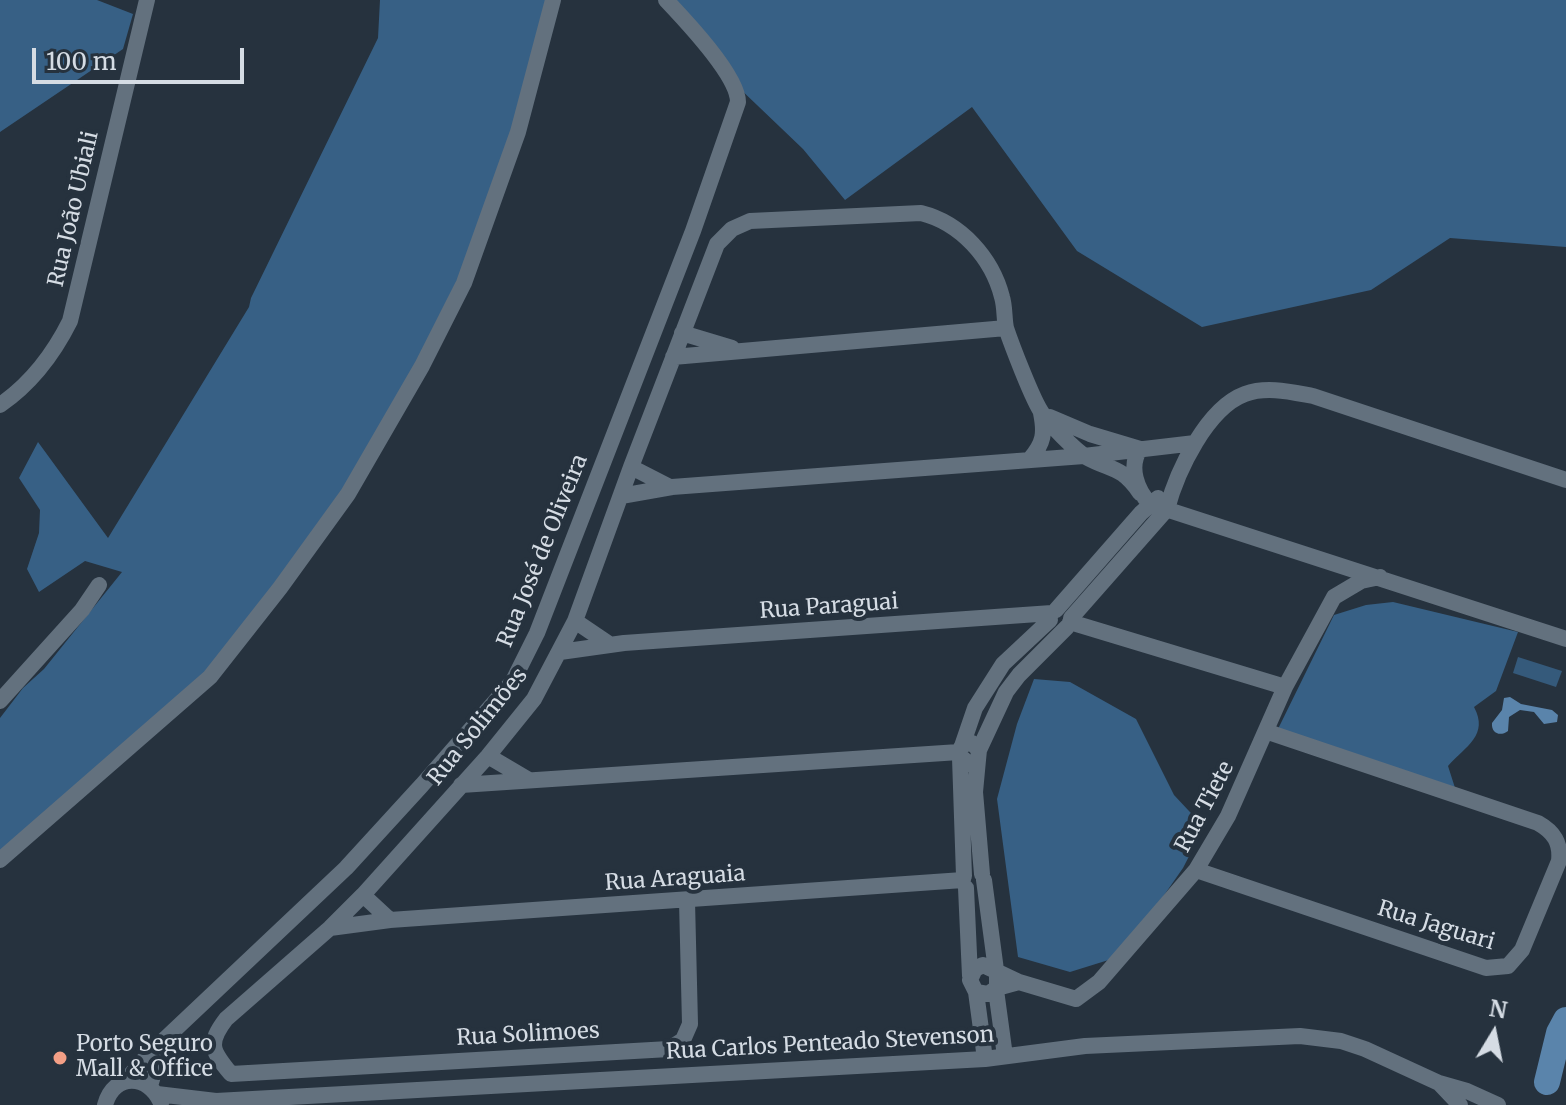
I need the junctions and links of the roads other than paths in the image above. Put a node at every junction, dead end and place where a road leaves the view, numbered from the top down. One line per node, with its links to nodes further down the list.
1 (147, 0): 8 (street, Rua João Ubiali)
2 (553, 0): 36 (street)
3 (666, 0): 46 (street, Rua José de Oliveira)
4 (1006, 328): 5 (street, Rua Solimões); 6 (street); 9 (street)
5 (682, 333): 6 (street); 7 (street, Rua Solimões)
6 (746, 350): 7 (street)
7 (673, 357): 14 (street, Rua Solimões)
8 (0, 405)
9 (1041, 413): 11 (street); 12 (street); 13 (street)
10 (1195, 443): 11 (street); 15 (street); 17 (street)
11 (1140, 449): 12 (street); 19 (street)
12 (1084, 456): 13 (street); 19 (street)
13 (1030, 459): 16 (street)
14 (631, 467): 16 (street); 18 (street, Rua Solimões)
15 (1566, 480)
16 (672, 487): 18 (street)
17 (1173, 488): 19 (street); 20 (street)
18 (621, 496): 24 (street, Rua Solimões)
19 (1145, 499): 20 (street); 23 (street)
20 (1167, 509): 21 (street); 23 (street)
21 (1380, 577): 25 (street); 28 (street, Rua Tiete)
22 (99, 585): 29 (street)
23 (1061, 618): 26 (street, Rua Paraguai); 28 (street); 31 (street); 32 (street)
24 (575, 621): 26 (street); 27 (street, Rua Solimões)
25 (1566, 639)
26 (609, 644): 27 (street, Rua Paraguai)
27 (560, 652): 33 (street, Rua Solimões)
28 (1285, 687): 30 (street, Rua Tiete)
29 (0, 701)
30 (1268, 732): 37 (street, Rua Tiete); 37 (street, Rua Jaguari)
31 (961, 752): 32 (street); 34 (street); 39 (street)
32 (979, 755): 38 (street)
33 (488, 756): 34 (street); 35 (street, Rua Solimões)
34 (527, 779): 35 (street)
35 (461, 785): 40 (street, Rua Solimões)
36 (0, 860)
37 (1196, 870): 44 (street, Rua Tiete)
38 (983, 877): 39 (street, Rua Araguaia); 44 (street)
39 (964, 881): 41 (street, Rua Araguaia); 45 (street)
40 (363, 895): 42 (street); 43 (street, Rua Solimões)
41 (687, 901): 42 (street, Rua Araguaia); 49 (street, Rua Solimoes)
42 (390, 920): 43 (street, Rua Araguaia)
43 (330, 928): 49 (street, Rua Solimões)
44 (996, 980): 45 (street); 45 (street); 47 (street)
45 (973, 984): 48 (street)
46 (163, 1041): 50 (street, Rua José de Oliveira); 52 (street)
47 (1005, 1056): 48 (street, Rua Carlos Penteado Stevenson); 51 (street, Rua Carlos Penteado Stevenson)
48 (985, 1059): 54 (street, Rua Carlos Penteado Stevenson)
49 (231, 1074)
50 (124, 1082): 52 (street, Rua Carlos Penteado Stevenson); 53 (street, Rua José de Oliveira)
51 (1439, 1083): 55 (street, Rua Carlos Penteado Stevenson); 56 (street, Rua Carlos Penteado Stevenson)
52 (156, 1095): 54 (street, Rua Carlos Penteado Stevenson)
53 (105, 1103)
54 (210, 1103)
55 (1460, 1105)
56 (1498, 1105)

